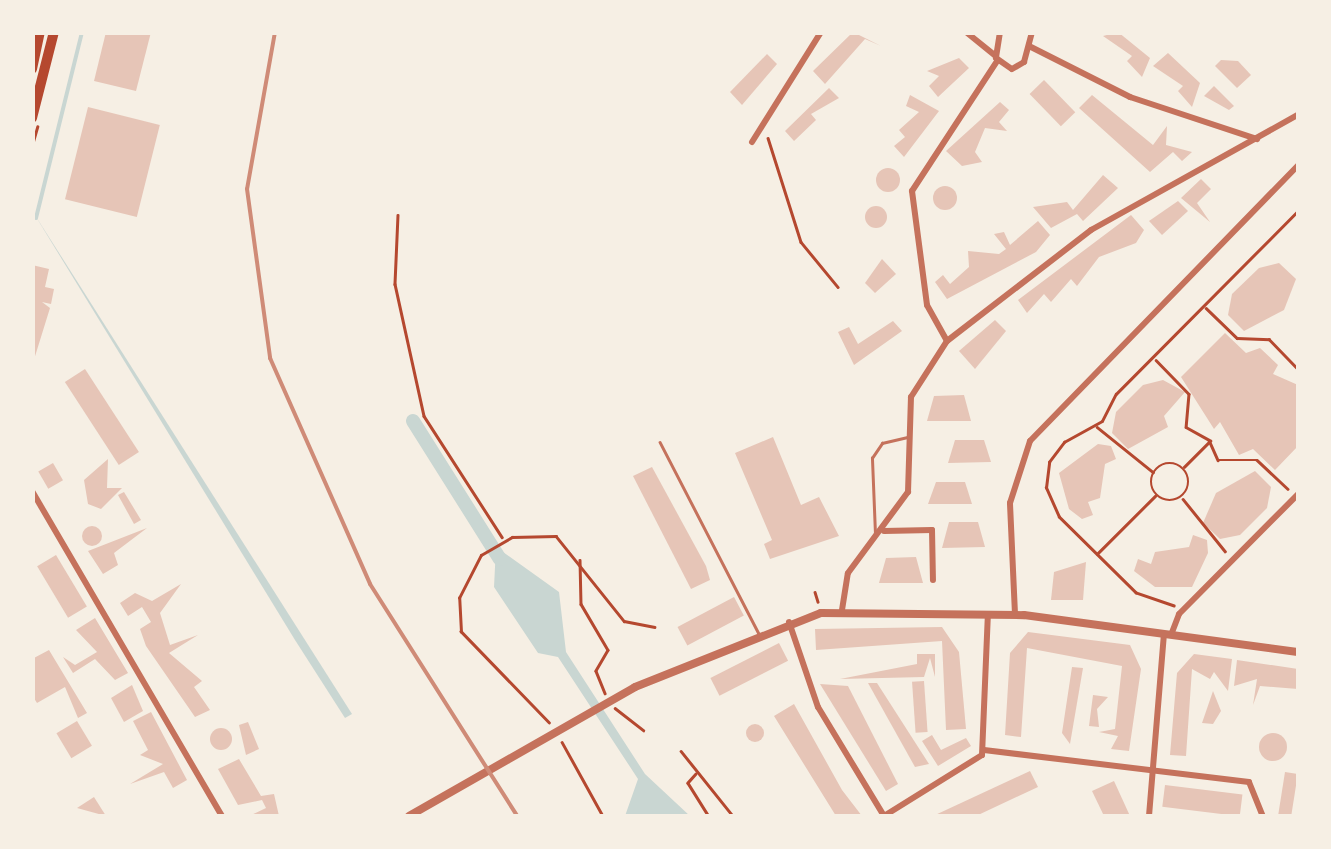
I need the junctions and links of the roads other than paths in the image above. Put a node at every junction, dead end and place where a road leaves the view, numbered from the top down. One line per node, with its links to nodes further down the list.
1 (40, 32): 10 (main road)
2 (54, 32): 12 (main road)
3 (821, 32): 15 (street)
4 (969, 32): 5 (street); 9 (street)
5 (991, 32)
6 (1000, 32): 9 (street)
7 (1032, 33): 8 (street)
8 (1031, 46): 9 (street); 14 (street)
9 (996, 58): 17 (street)
10 (32, 69)
11 (1296, 116): 13 (street); 14 (street)
12 (32, 118)
13 (1298, 126)
14 (1257, 139): 17 (street)
15 (752, 142)
16 (1298, 165): 27 (street)
17 (948, 341): 18 (street)
18 (910, 437): 22 (street); 23 (lane)
19 (660, 442): 29 (lane)
20 (32, 491): 35 (street)
21 (1297, 496): 30 (street)
22 (883, 530): 23 (street); 24 (street)
23 (875, 540): 25 (street)
24 (932, 580)
25 (842, 610): 26 (street); 28 (street)
26 (988, 612): 27 (street); 32 (street)
27 (1015, 614): 30 (street)
28 (788, 622): 29 (street); 36 (street)
29 (759, 634): 34 (street)
30 (1168, 634): 31 (street); 33 (street)
31 (1298, 652)
32 (984, 750): 33 (street); 36 (street)
33 (1148, 769): 37 (street); 38 (street)
34 (412, 814)
35 (222, 816)
36 (884, 816)
37 (1149, 816)
38 (1263, 816)

